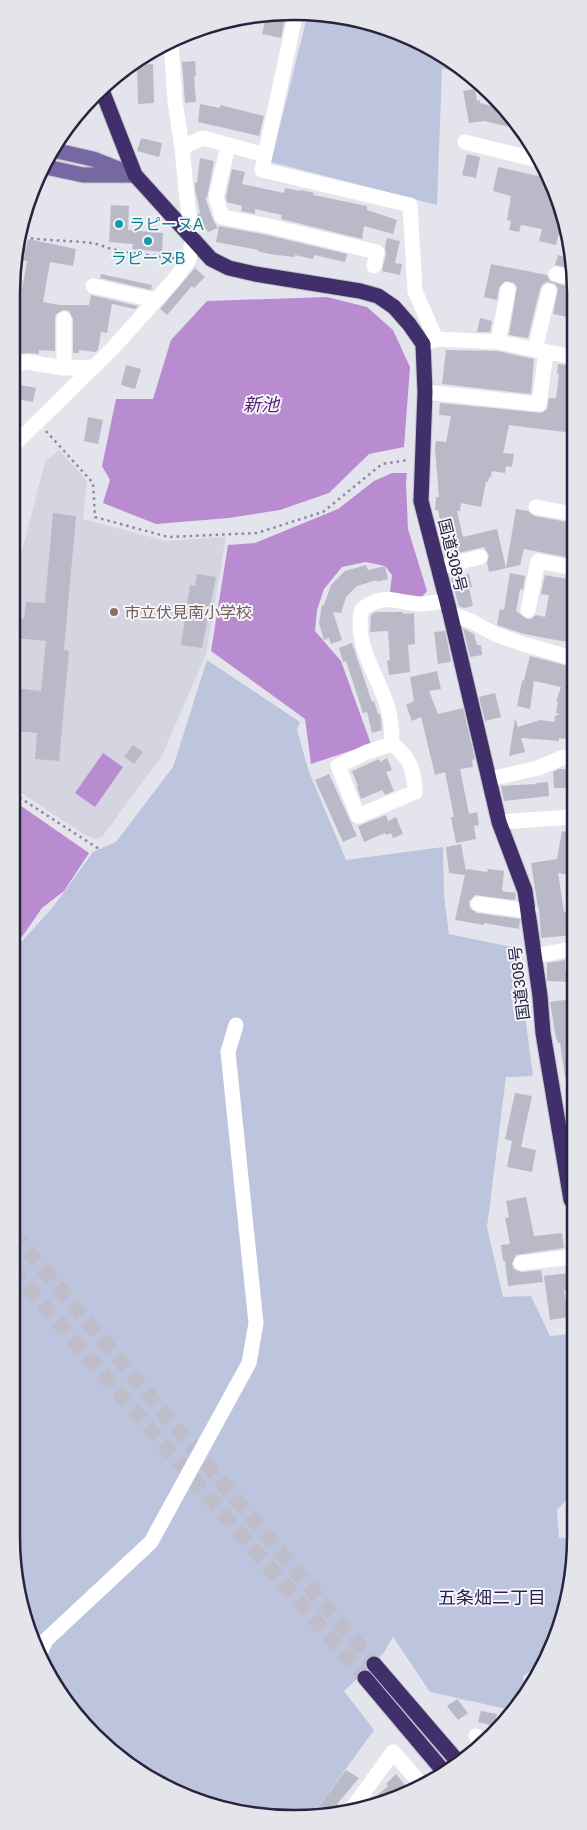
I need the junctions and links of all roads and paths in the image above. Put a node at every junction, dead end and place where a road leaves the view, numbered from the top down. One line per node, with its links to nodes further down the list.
1 (294, 20): 8 (street)
2 (171, 49): 6 (street)
3 (104, 96): 11 (highway, 国道308号)
4 (465, 142): 9 (street)
5 (228, 146): 6 (street); 8 (street); 15 (street)
6 (182, 147): 13 (street)
7 (60, 152): 11 (main road)
8 (265, 154): 23 (street)
9 (531, 158)
10 (51, 168): 11 (main road)
11 (135, 175): 13 (highway, 国道308号)
12 (26, 238): 14 (path)
13 (192, 240): 14 (street); 23 (highway, 国道308号)
14 (188, 260): 21 (street)
15 (374, 266)
16 (556, 274): 17 (street)
17 (566, 276)
18 (93, 286): 21 (street)
19 (508, 290): 24 (street)
20 (550, 291): 25 (street)
21 (155, 300): 28 (street)
22 (64, 319): 29 (street)
23 (429, 342): 24 (street); 30 (highway, 国道308号)
24 (498, 342): 25 (street)
25 (541, 351): 26 (street); 30 (street)
26 (567, 356)
27 (20, 363): 29 (street)
28 (94, 367): 29 (street); 31 (street)
29 (64, 368)
30 (425, 392): 33 (highway, 国道308号)
31 (38, 423): 32 (street); 33 (path)
32 (20, 440)
33 (422, 458): 38 (highway, 国道308号)
34 (536, 507): 35 (street)
35 (567, 513)
36 (480, 558): 38 (street)
37 (567, 567): 40 (street)
38 (438, 568): 39 (highway, 国道308号)
39 (448, 607): 41 (street); 42 (street); 44 (highway, 国道308号)
40 (528, 610)
41 (567, 657)
42 (392, 744): 42 (street)
43 (567, 757): 44 (street)
44 (490, 779): 47 (highway, 国道308号)
45 (20, 798): 48 (path)
46 (567, 817): 47 (street)
47 (499, 822): 50 (highway, 国道308号)
48 (99, 849)
49 (478, 904): 50 (street)
50 (529, 911): 52 (highway, 国道308号)
51 (567, 951): 52 (street)
52 (534, 956): 54 (highway, 国道308号)
53 (236, 1025): 57 (street)
54 (567, 1177)
55 (567, 1257): 56 (street)
56 (521, 1263)
57 (43, 1646)
58 (374, 1664): 60 (highway)
59 (365, 1678): 61 (highway)
60 (454, 1757)
61 (440, 1767)
62 (418, 1780): 63 (street)
63 (359, 1802)

